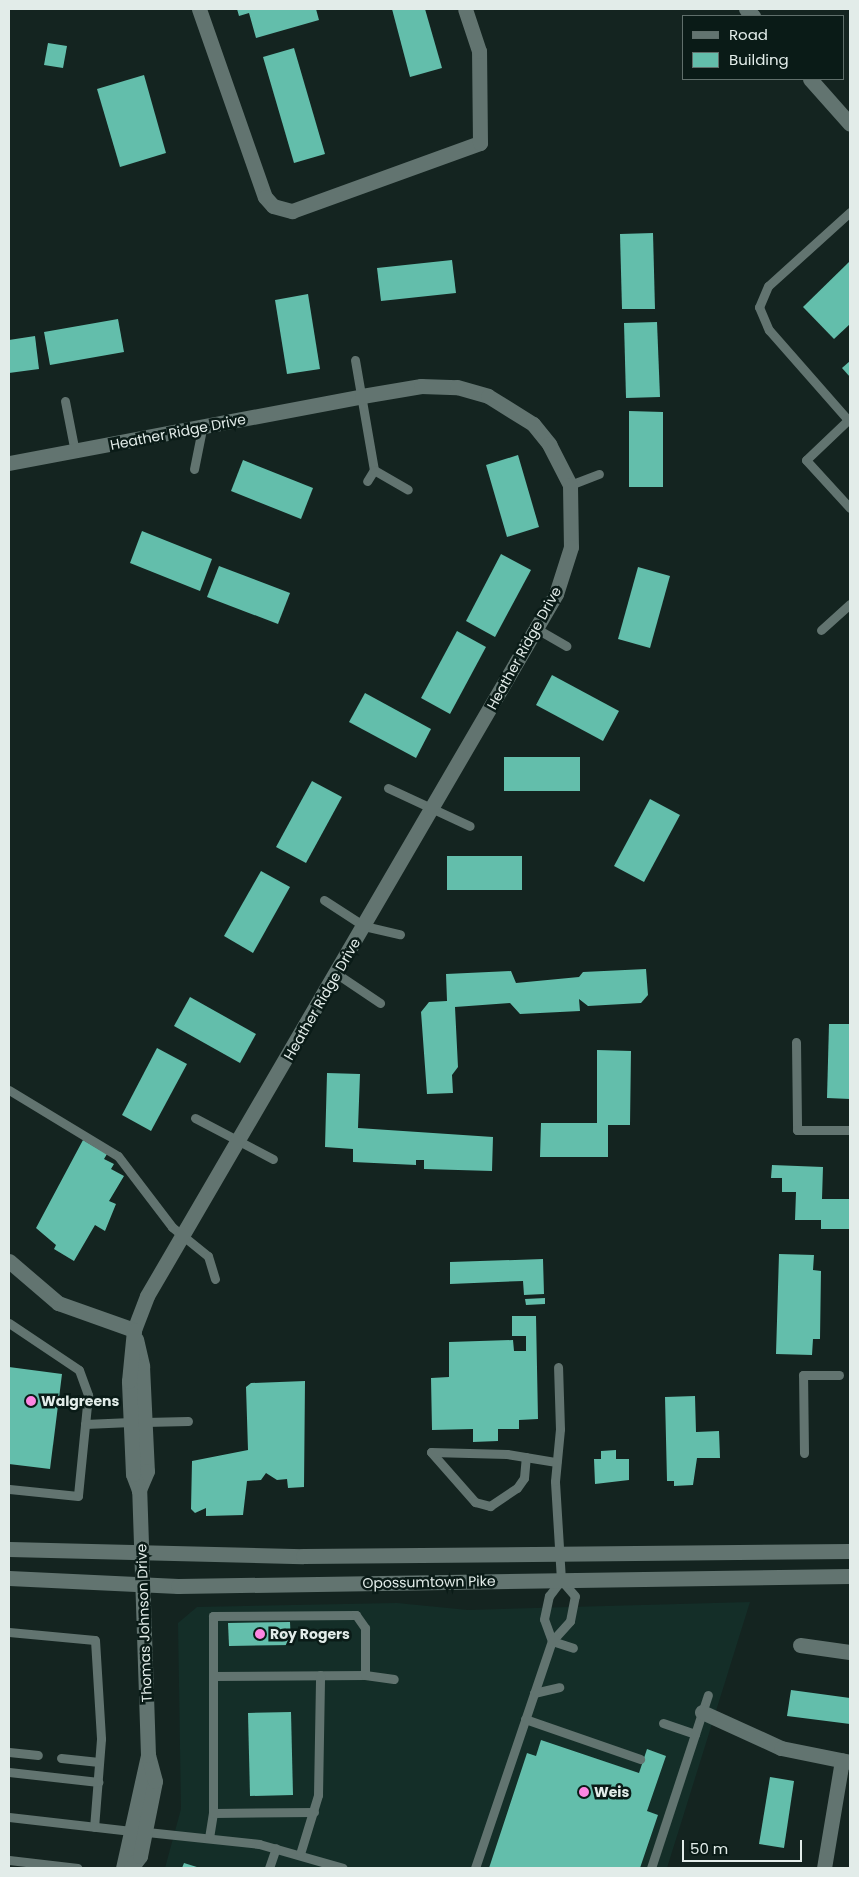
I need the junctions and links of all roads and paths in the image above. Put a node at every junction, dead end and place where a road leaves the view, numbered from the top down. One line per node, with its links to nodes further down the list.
1 (198, 9): 2 (street)
2 (465, 9)
3 (811, 80): 4 (street)
4 (850, 124)
5 (850, 212): 18 (lane)
6 (355, 360): 7 (lane)
7 (362, 396): 9 (street, Heather Ridge Drive); 13 (lane); 16 (street, Heather Ridge Drive)
8 (65, 401): 10 (lane)
9 (202, 429): 10 (street, Heather Ridge Drive); 12 (lane)
10 (75, 452): 11 (street, Heather Ridge Drive)
11 (9, 463)
12 (194, 469)
13 (374, 470): 15 (lane); 17 (lane)
14 (599, 474): 16 (lane)
15 (367, 481)
16 (570, 485): 20 (street, Heather Ridge Drive)
17 (408, 490)
18 (850, 508)
19 (850, 604): 21 (lane)
20 (537, 629): 22 (lane); 24 (street, Heather Ridge Drive)
21 (821, 630)
22 (566, 646)
23 (388, 788): 24 (lane)
24 (430, 811): 25 (lane); 27 (street, Heather Ridge Drive)
25 (470, 826)
26 (324, 900): 27 (lane)
27 (364, 926): 28 (lane); 29 (street, Heather Ridge Drive)
28 (400, 934)
29 (336, 974): 30 (lane); 35 (street, Heather Ridge Drive)
30 (380, 1003)
31 (796, 1042): 34 (lane)
32 (9, 1090): 37 (lane)
33 (195, 1118): 35 (lane)
34 (850, 1130)
35 (239, 1141): 36 (lane); 37 (street, Heather Ridge Drive)
36 (273, 1159)
37 (184, 1236): 39 (lane); 41 (street, Heather Ridge Drive)
38 (9, 1260): 41 (street)
39 (215, 1279)
40 (9, 1323): 46 (lane)
41 (134, 1330): 45 (street, Thomas Johnson Drive)
42 (558, 1366): 49 (lane)
43 (839, 1375): 47 (lane)
44 (188, 1421): 45 (lane)
45 (138, 1422): 46 (lane); 54 (street, Thomas Johnson Drive)
46 (85, 1424): 50 (lane)
47 (804, 1453)
48 (526, 1457): 48 (lane); 49 (lane)
49 (556, 1462): 53 (lane)
50 (9, 1489)
51 (9, 1549): 54 (street, Opossumtown Pike)
52 (850, 1551): 53 (street, Opossumtown Pike)
53 (559, 1554): 54 (street, Opossumtown Pike); 57 (lane)
54 (141, 1556): 58 (street, Thomas Johnson Drive)
55 (850, 1576): 57 (street, Opossumtown Pike)
56 (9, 1578): 58 (street, Opossumtown Pike)
57 (561, 1580): 58 (street, Opossumtown Pike); 60 (lane); 60 (lane)
58 (142, 1584): 77 (street, Thomas Johnson Drive)
59 (9, 1632): 81 (lane)
60 (552, 1641): 62 (lane); 69 (lane)
61 (800, 1645): 63 (street)
62 (573, 1648)
63 (850, 1652)
64 (365, 1674): 65 (lane); 66 (lane); 67 (lane)
65 (320, 1675): 66 (lane); 84 (lane)
66 (213, 1676): 85 (lane)
67 (394, 1679)
68 (559, 1686): 69 (lane)
69 (534, 1693): 72 (lane)
70 (708, 1695): 71 (lane)
71 (702, 1712): 74 (lane); 80 (street)
72 (525, 1719): 79 (lane); 100 (lane)
73 (663, 1723): 74 (lane)
74 (695, 1734): 101 (lane)
75 (9, 1752): 76 (lane)
76 (38, 1755)
77 (148, 1755): 88 (street, Thomas Johnson Drive); 89 (street, Thomas Johnson Drive)
78 (61, 1758): 81 (lane)
79 (640, 1759)
80 (846, 1761): 102 (street)
81 (99, 1762): 83 (lane)
82 (9, 1772): 83 (lane)
83 (98, 1782): 87 (lane)
84 (314, 1812): 85 (lane); 92 (lane)
85 (213, 1813): 90 (lane)
86 (9, 1817): 87 (lane)
87 (94, 1826): 88 (lane)
88 (131, 1831): 96 (street, Thomas Johnson Drive)
89 (147, 1832): 90 (lane); 97 (street, Thomas Johnson Drive)
90 (209, 1838): 91 (lane)
91 (276, 1848): 92 (lane); 98 (lane)
92 (300, 1854): 94 (lane)
93 (9, 1860): 95 (lane)
94 (315, 1864): 99 (lane)
95 (74, 1868)
96 (123, 1868)
97 (131, 1868)
98 (269, 1868)
99 (342, 1868)
100 (475, 1868)
101 (651, 1868)
102 (824, 1868)

